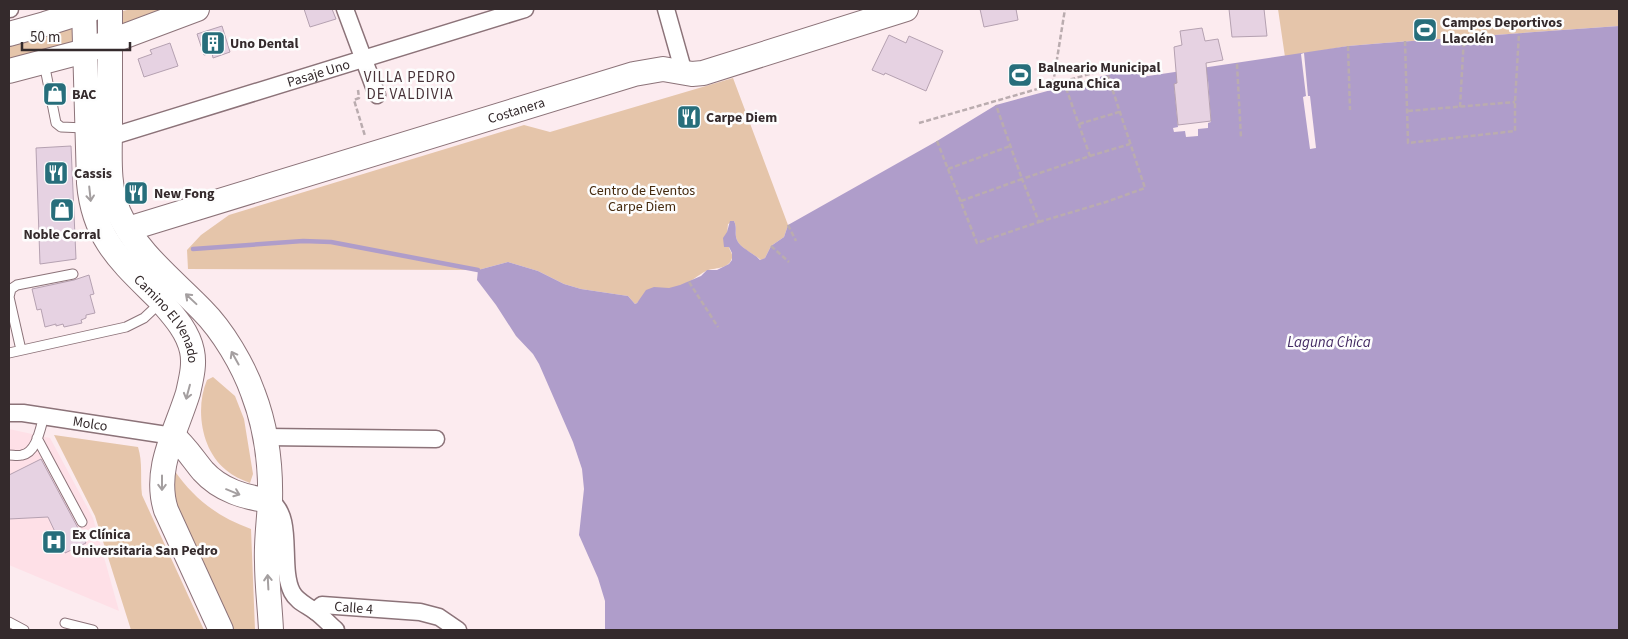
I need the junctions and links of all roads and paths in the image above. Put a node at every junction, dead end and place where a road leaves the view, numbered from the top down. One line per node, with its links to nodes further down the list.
1 (110, 9): 13 (street, Camino El Venado)
2 (197, 9): 13 (street)
3 (346, 9): 16 (street)
4 (525, 9): 16 (street, Pasaje Uno)
5 (666, 9): 21 (street)
6 (906, 9): 21 (street, Costanera)
7 (1065, 9): 23 (path)
8 (87, 10): 10 (street); 15 (street, Camino El Venado)
9 (1519, 33): 26 (path)
10 (9, 34)
11 (1464, 36): 28 (path)
12 (1405, 41): 30 (path)
13 (110, 42): 15 (street); 35 (street, Camino El Venado)
14 (1348, 46): 29 (path)
15 (86, 51): 17 (street); 34 (street, Camino El Venado)
16 (364, 59): 25 (street); 35 (street, Pasaje Uno)
17 (44, 63): 20 (street); 34 (lane)
18 (1237, 64): 36 (path)
19 (1121, 65): 23 (path)
20 (9, 72)
21 (684, 73): 46 (street, Costanera)
22 (1108, 73): 31 (path)
23 (1053, 84): 32 (path)
24 (1066, 85): 33 (path)
25 (377, 95)
26 (1514, 102): 28 (path); 30 (path)
27 (996, 105): 39 (path)
28 (1460, 108): 30 (path)
29 (1350, 110)
30 (1408, 111)
31 (1119, 112): 33 (path); 38 (path)
32 (919, 123)
33 (1079, 124): 40 (path)
34 (88, 128): 52 (street, Camino El Venado, one-way to 52)
35 (110, 137): 46 (street, Camino El Venado)
36 (1241, 138)
37 (937, 141): 41 (path)
38 (1130, 144): 40 (path); 44 (path)
39 (1010, 146): 41 (path); 42 (path)
40 (1090, 156): 42 (path)
41 (948, 168): 43 (path)
42 (1022, 178): 43 (path); 44 (path)
43 (961, 201): 44 (path)
44 (1039, 222)
45 (788, 225): 47 (path)
46 (128, 229): 54 (street, Camino El Venado, one-way to 46)
47 (796, 241)
48 (770, 246): 49 (path)
49 (789, 262)
50 (73, 274): 55 (lane)
51 (689, 282): 53 (path)
52 (161, 302): 55 (lane); 56 (street, Camino El Venado)
53 (718, 327)
54 (223, 336): 56 (street); 61 (street, Camino El Venado, one-way to 54)
55 (21, 350): 57 (lane)
56 (192, 352): 60 (street, Camino El Venado, one-way to 60)
57 (9, 353)
58 (9, 413): 59 (street, Molco)
59 (44, 416): 60 (street, Molco); 62 (lane)
60 (172, 436): 65 (street, one-way to 65); 72 (street, Camino El Venado, one-way to 72)
61 (265, 437): 63 (street); 65 (street, Camino El Venado)
62 (37, 438): 64 (lane); 66 (lane)
63 (436, 439)
64 (9, 455)
65 (270, 501): 67 (street, Calle 4); 73 (street, Camino El Venado, one-way to 65)
66 (82, 522)
67 (315, 611): 74 (street); 75 (street, Calle 4)
68 (9, 622): 70 (lane)
69 (65, 622): 71 (lane)
70 (24, 630)
71 (93, 630)
72 (221, 630)
73 (271, 630)
74 (336, 630)
75 (458, 630)

